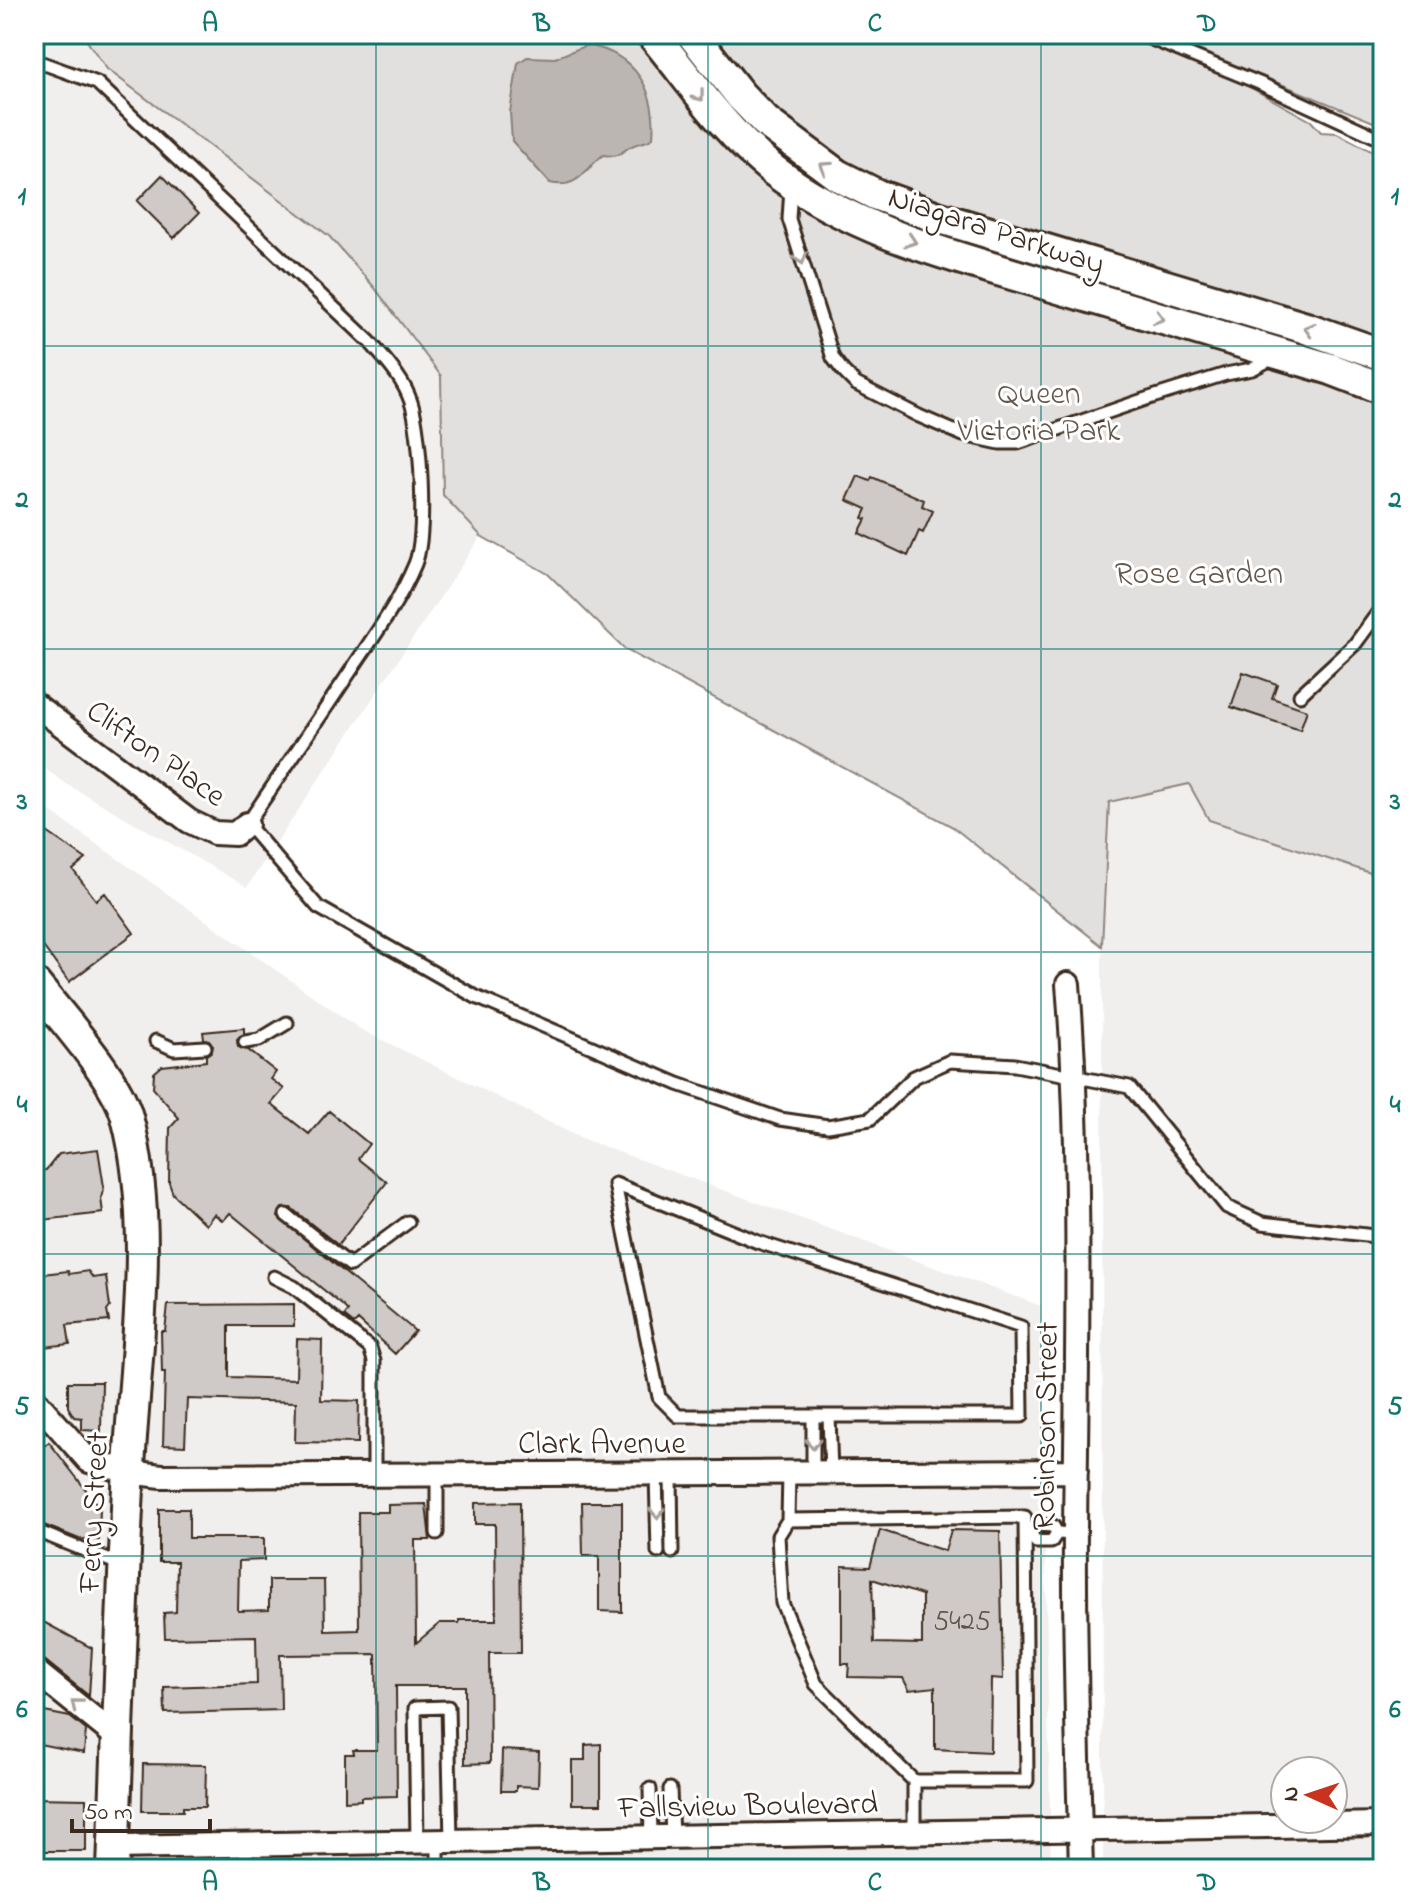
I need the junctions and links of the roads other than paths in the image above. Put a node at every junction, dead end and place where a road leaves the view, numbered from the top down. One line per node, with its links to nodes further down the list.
1 (652, 34): 6 (main road, Niagara Parkway, one-way to 6)
2 (692, 34): 8 (main road, Niagara Parkway, one-way to 2)
3 (1139, 34): 5 (lane)
4 (34, 60): 13 (lane)
5 (1383, 140)
6 (793, 184): 7 (main road, Niagara Parkway, one-way to 7); 7 (lane, one-way to 7)
7 (1281, 354): 9 (main road, Niagara Parkway)
8 (1383, 355)
9 (1383, 389)
10 (1383, 606): 11 (lane)
11 (1300, 695)
12 (34, 704): 13 (street, Clifton Place)
13 (247, 824): 20 (lane)
14 (34, 983): 29 (main road, Ferry Street)
15 (1068, 984): 20 (street, Robinson Street)
16 (287, 1023): 18 (lane)
17 (156, 1041): 19 (lane)
18 (245, 1042)
19 (205, 1047)
20 (1075, 1076): 23 (lane); 28 (street, Robinson Street)
21 (286, 1215): 22 (lane)
22 (408, 1222)
23 (1383, 1237)
24 (274, 1277): 33 (lane)
25 (34, 1399): 29 (street, Clark Avenue)
26 (813, 1416): 27 (lane); 27 (lane); 31 (lane, one-way to 31)
27 (829, 1416): 31 (lane)
28 (1076, 1471): 31 (street, Clark Avenue); 39 (street, Robinson Street)
29 (129, 1472): 33 (street, Clark Avenue); 42 (main road, Ferry Street)
30 (789, 1473): 31 (street, Clark Avenue); 32 (street, Clark Avenue); 35 (lane)
31 (822, 1473)
32 (663, 1474): 34 (street, Clark Avenue); 40 (lane, one-way to 40); 41 (lane)
33 (374, 1475): 34 (street, Clark Avenue)
34 (437, 1475): 38 (lane)
35 (788, 1520): 37 (lane); 45 (lane)
36 (34, 1530): 42 (lane)
37 (1028, 1532): 39 (lane); 45 (lane)
38 (437, 1533)
39 (1066, 1534): 49 (street, Robinson Street)
40 (658, 1552)
41 (672, 1552)
42 (125, 1566): 44 (main road, Ferry Street)
43 (34, 1670): 44 (street, one-way to 43)
44 (118, 1738): 53 (main road, Ferry Street)
45 (914, 1781): 50 (lane)
46 (650, 1789): 51 (lane)
47 (670, 1789): 51 (lane)
48 (1383, 1824): 49 (street, Fallsview Boulevard)
49 (1080, 1830): 50 (street, Fallsview Boulevard); 55 (street, Robinson Street)
50 (914, 1833): 51 (street, Fallsview Boulevard)
51 (662, 1838): 52 (street, Fallsview Boulevard)
52 (435, 1842): 52 (lane); 53 (street, Fallsview Boulevard); 54 (lane)
53 (114, 1858)
54 (438, 1869)
55 (1081, 1869)

